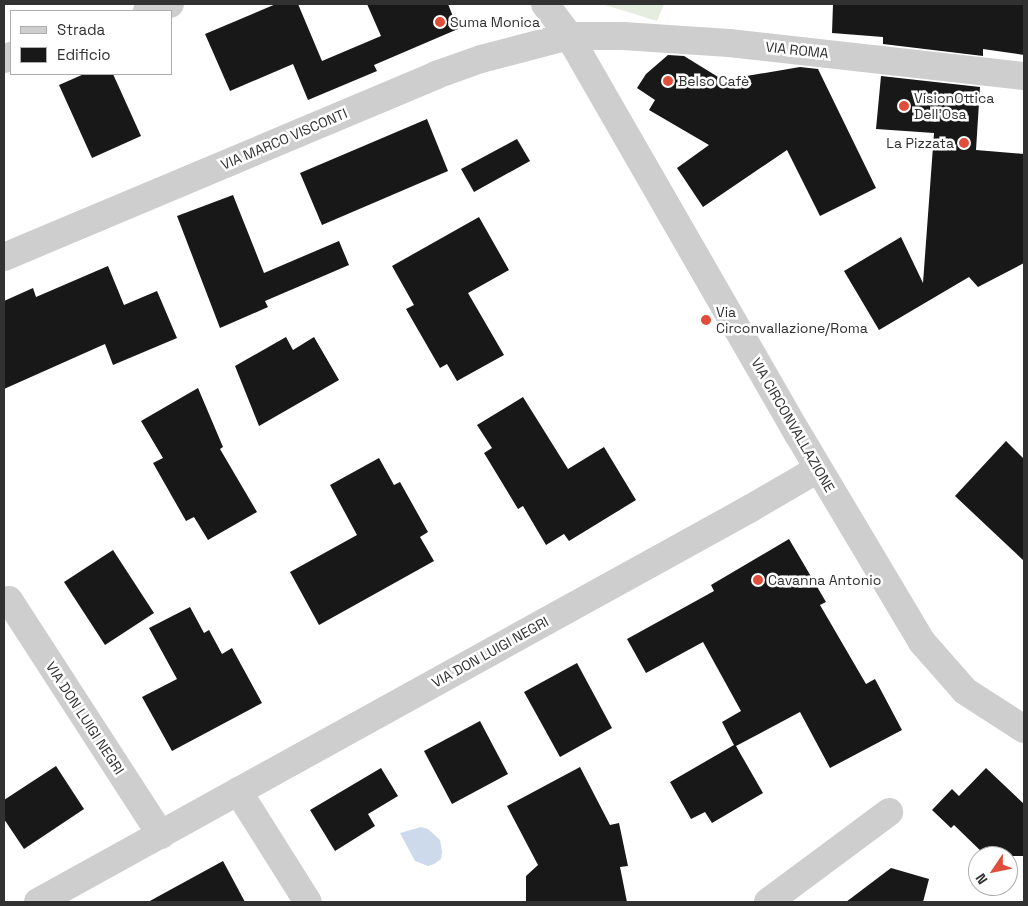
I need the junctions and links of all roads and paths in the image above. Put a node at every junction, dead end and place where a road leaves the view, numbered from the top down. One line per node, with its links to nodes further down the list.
1 (170, 4): 3 (street)
2 (545, 4): 4 (street, VIA CIRCONVALLAZIONE)
3 (150, 10)
4 (569, 36): 5 (street, VIA ROMA); 6 (street, VIA MARCO VISCONTI); 7 (street, VIA CIRCONVALLAZIONE)
5 (1024, 76)
6 (4, 257)
7 (818, 469): 9 (street, VIA CIRCONVALLAZIONE); 10 (street, VIA DON LUIGI NEGRI)
8 (9, 600): 12 (street, VIA DON LUIGI NEGRI)
9 (1024, 729)
10 (238, 791): 12 (street, VIA DON LUIGI NEGRI); 14 (street)
11 (889, 812): 15 (street)
12 (161, 836): 13 (street, VIA DON LUIGI NEGRI)
13 (38, 902)
14 (308, 902)
15 (768, 902)

